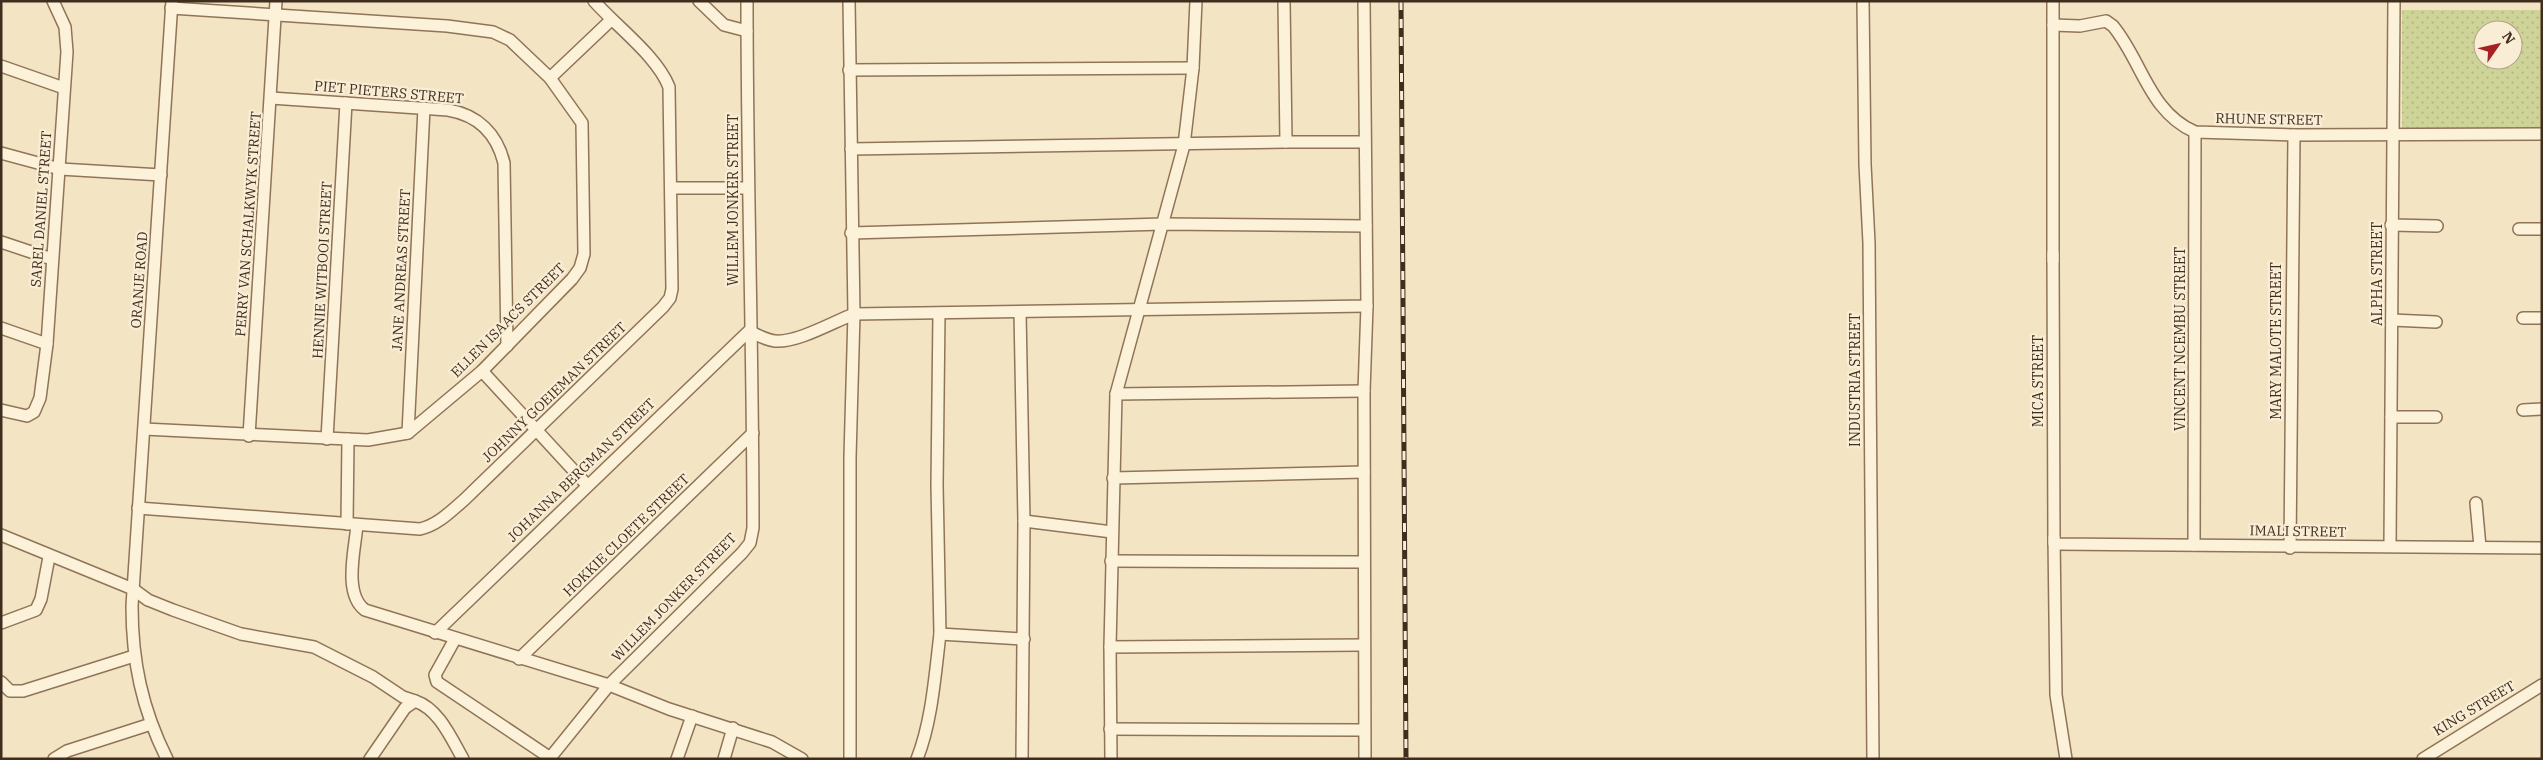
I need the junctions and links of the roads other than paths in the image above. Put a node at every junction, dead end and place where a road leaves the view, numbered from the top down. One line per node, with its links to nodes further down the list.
1 (53, 1): 22 (street, SAREL DANIEL STREET)
2 (276, 1): 14 (street)
3 (594, 1): 15 (street, JOHNNY GOEIEMAN STREET)
4 (699, 1): 17 (street)
5 (747, 1): 17 (street, WILLEM JONKER STREET)
6 (849, 1): 20 (street)
7 (1196, 1): 19 (street)
8 (1284, 1): 30 (street)
9 (1364, 1): 31 (street)
10 (1863, 1): 126 (street, INDUSTRIA STREET)
11 (2053, 1): 16 (street, MICA STREET)
12 (2394, 1): 29 (street, ALPHA STREET)
13 (172, 4): 14 (street, ELLEN ISAACS STREET); 36 (street, ORANJE ROAD)
14 (275, 14): 21 (street, ELLEN ISAACS STREET); 23 (street, PERRY VAN SCHALKWYK STREET)
15 (611, 20): 21 (street); 37 (street, JOHNNY GOEIEMAN STREET)
16 (2053, 25): 26 (street, RHUNE STREET); 85 (street, MICA STREET)
17 (747, 31): 38 (street, WILLEM JONKER STREET)
18 (1, 66): 22 (street)
19 (1193, 68): 20 (street); 32 (street)
20 (849, 70): 33 (street)
21 (550, 78): 60 (street, ELLEN ISAACS STREET)
22 (64, 88): 35 (street, SAREL DANIEL STREET)
23 (271, 98): 24 (street, PIET PIETERS STREET); 73 (street, PERRY VAN SCHALKWYK STREET)
24 (346, 103): 25 (street, PIET PIETERS STREET); 74 (street, HENNIE WITBOOI STREET)
25 (424, 108): 60 (street, PIET PIETERS STREET); 71 (street, JANE ANDREAS STREET)
26 (2195, 132): 28 (street, RHUNE STREET); 86 (street, VINCENT NCEMBU STREET)
27 (2542, 134): 29 (street, RHUNE STREET)
28 (2294, 135): 29 (street, RHUNE STREET); 89 (street, MARY MALOTE STREET)
29 (2393, 135): 40 (street, ALPHA STREET)
30 (1286, 142): 31 (street); 32 (street)
31 (1364, 142): 41 (street)
32 (1184, 144): 33 (street); 39 (street)
33 (851, 149): 45 (street)
34 (1, 153): 35 (street)
35 (60, 169): 36 (street); 47 (street, SAREL DANIEL STREET)
36 (161, 175): 69 (street, ORANJE ROAD)
37 (671, 188): 38 (street); 70 (street, JOHNNY GOEIEMAN STREET)
38 (747, 188): 58 (street, WILLEM JONKER STREET)
39 (1163, 224): 41 (street); 45 (street); 49 (street)
40 (2392, 225): 42 (street); 55 (street, ALPHA STREET)
41 (1366, 226): 48 (street)
42 (2437, 226)
43 (2519, 229): 44 (street)
44 (2542, 229)
45 (850, 233): 52 (street)
46 (1, 242): 47 (street)
47 (52, 259): 59 (street, SAREL DANIEL STREET)
48 (1367, 306): 49 (street); 62 (street)
49 (1140, 309): 50 (street); 63 (street)
50 (1020, 312): 51 (street); 81 (street)
51 (939, 313): 52 (street); 97 (street)
52 (854, 314): 58 (street); 121 (street)
53 (2523, 318): 54 (street)
54 (2542, 318)
55 (2392, 320): 56 (street); 67 (street, ALPHA STREET)
56 (2436, 322)
57 (1, 328): 59 (street)
58 (749, 331): 72 (street, WILLEM JONKER STREET); 78 (street, JOHANNA BERGMAN STREET)
59 (47, 344): 64 (street, SAREL DANIEL STREET)
60 (507, 346): 61 (street, ELLEN ISAACS STREET)
61 (482, 371): 70 (street); 71 (street, ELLEN ISAACS STREET)
62 (1364, 391): 63 (street); 76 (street)
63 (1116, 394): 77 (street)
64 (1, 409)
65 (2524, 410): 66 (street)
66 (2542, 410)
67 (2391, 416): 68 (street); 87 (street, ALPHA STREET)
68 (2436, 417)
69 (144, 429): 73 (street); 80 (street, ORANJE ROAD)
70 (536, 431): 78 (street); 82 (street, JOHNNY GOEIEMAN STREET)
71 (408, 433): 75 (street)
72 (753, 433): 103 (street, HOKKIE CLOETE STREET); 105 (street, WILLEM JONKER STREET)
73 (248, 436): 74 (street)
74 (327, 439): 75 (street)
75 (348, 440): 82 (street)
76 (1364, 472): 77 (street); 93 (street)
77 (1113, 478): 83 (street)
78 (587, 485): 96 (street, JOHANNA BERGMAN STREET)
79 (2476, 503): 88 (street)
80 (138, 508): 82 (street, JOHNNY GOEIEMAN STREET); 94 (street, ORANJE ROAD)
81 (1024, 521): 83 (street); 99 (street)
82 (352, 524): 96 (street)
83 (1112, 532): 92 (street)
84 (1, 536): 91 (street)
85 (2054, 544): 86 (street, IMALI STREET); 127 (street, MICA STREET)
86 (2194, 545): 89 (street, IMALI STREET)
87 (2390, 546): 88 (street, IMALI STREET); 89 (street, IMALI STREET)
88 (2480, 547): 90 (street, IMALI STREET)
89 (2290, 548)
90 (2542, 548)
91 (50, 557): 94 (street); 95 (street)
92 (1111, 561): 93 (street); 101 (street)
93 (1363, 562): 100 (street)
94 (133, 589): 102 (street, ORANJE ROAD); 107 (street)
95 (1, 624)
96 (435, 633): 98 (street)
97 (940, 634): 99 (street); 122 (street)
98 (455, 639): 103 (street); 113 (street)
99 (1024, 639): 123 (street)
100 (1363, 645): 101 (street); 112 (street)
101 (1110, 646): 111 (street)
102 (134, 656): 104 (street); 109 (street, ORANJE ROAD)
103 (519, 659): 105 (street)
104 (1, 682)
105 (609, 685): 108 (street); 113 (street, WILLEM JONKER STREET)
106 (2542, 685): 128 (street, KING STREET)
107 (415, 701): 116 (street); 117 (street)
108 (692, 716): 110 (street); 118 (street)
109 (151, 724): 114 (street); 115 (street, ORANJE ROAD)
110 (733, 728): 119 (street); 120 (street)
111 (1110, 729): 112 (street); 124 (street)
112 (1363, 730): 125 (street)
113 (551, 758)
114 (54, 759)
115 (167, 759)
116 (370, 759)
117 (463, 759)
118 (677, 759)
119 (724, 759)
120 (802, 759)
121 (850, 759)
122 (916, 759)
123 (1022, 759)
124 (1111, 759)
125 (1365, 759)
126 (1873, 759)
127 (2066, 759)
128 (2423, 759)

